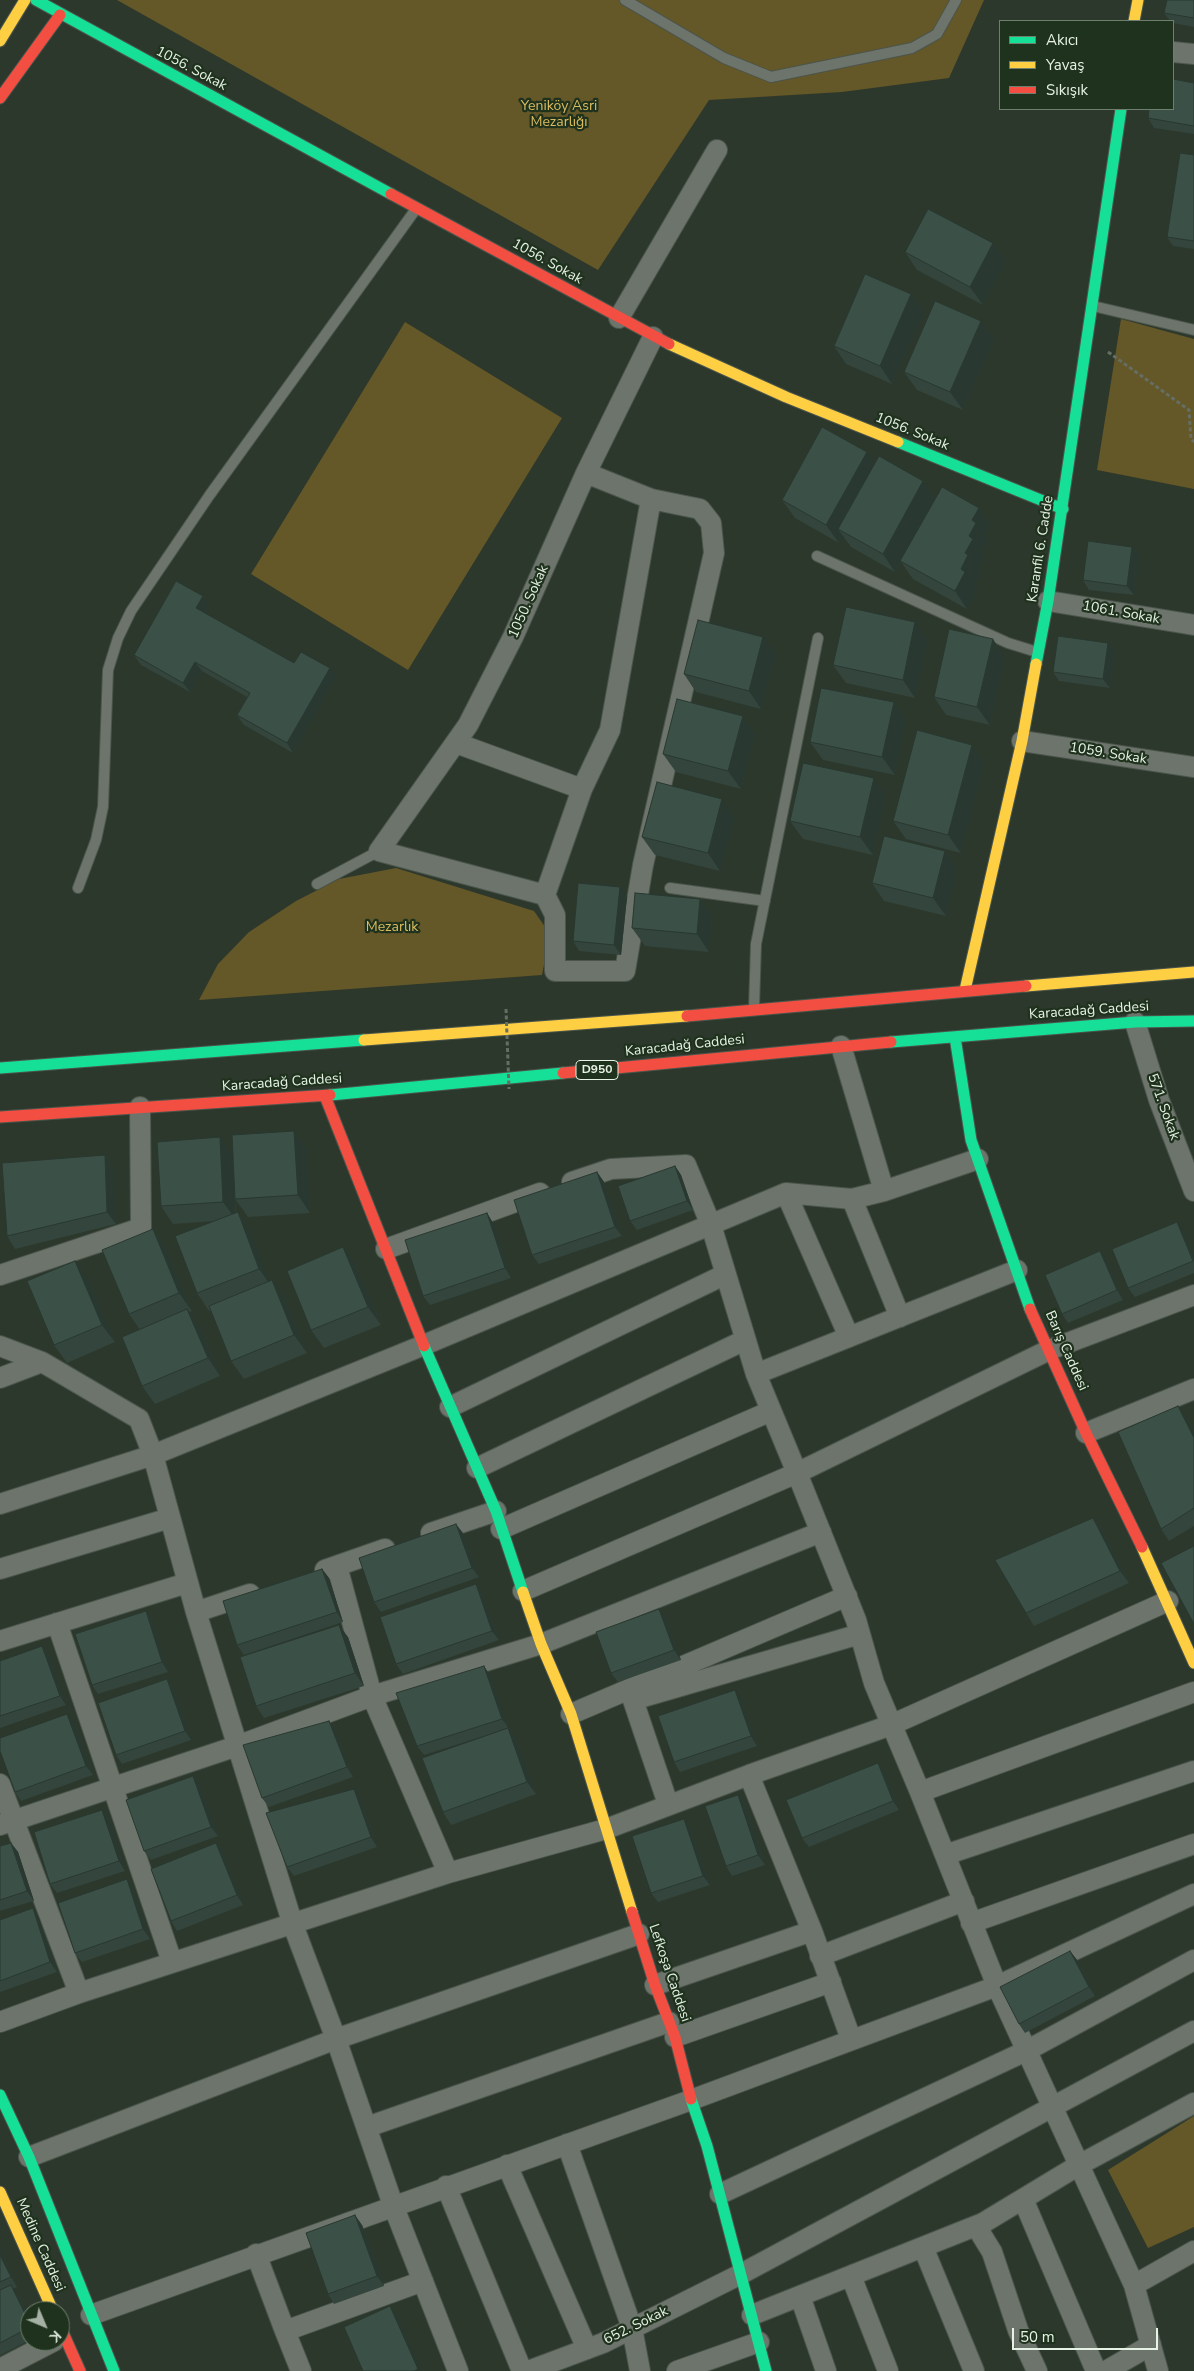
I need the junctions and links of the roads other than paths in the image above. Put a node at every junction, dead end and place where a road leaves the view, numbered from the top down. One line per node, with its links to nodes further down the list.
1 (25, 0): 8 (main road)
2 (36, 0): 6 (main road, 1056. Sokak)
3 (625, 0): 4 (lane)
4 (956, 0)
5 (1138, 0): 7 (main road)
6 (60, 15): 11 (main road); 14 (main road, 1056. Sokak)
7 (1134, 20)
8 (0, 41)
9 (1174, 52): 10 (street)
10 (1194, 54)
11 (0, 98)
12 (1121, 110): 15 (main road, Karanfil 6. Cadde)
13 (717, 150): 16 (street)
14 (417, 208): 16 (main road, 1056. Sokak); 33 (lane)
15 (1092, 306): 17 (lane); 21 (main road, Karanfil 6. Cadde)
16 (619, 318): 18 (main road, 1056. Sokak)
17 (1194, 330)
18 (653, 337): 19 (street, 1050. Sokak); 21 (main road, 1056. Sokak)
19 (586, 473): 20 (street); 28 (street, 1050. Sokak)
20 (651, 499): 30 (street); 35 (street)
21 (1063, 509): 23 (main road, Karanfil 6. Cadde)
22 (817, 556): 26 (lane)
23 (1048, 601): 24 (street, 1061. Sokak); 26 (main road, Karanfil 6. Cadde)
24 (1194, 626)
25 (818, 638): 36 (lane)
26 (1038, 652): 27 (main road, Karanfil 6. Cadde)
27 (1022, 741): 29 (street, 1059. Sokak); 38 (main road, Karanfil 6. Cadde)
28 (456, 742): 30 (street); 31 (street, 1050. Sokak)
29 (1194, 767)
30 (582, 789): 35 (street)
31 (379, 851): 32 (lane); 35 (street)
32 (317, 884)
33 (78, 888)
34 (670, 888): 36 (lane)
35 (545, 895)
36 (764, 901): 39 (lane)
37 (1194, 972): 38 (main road)
38 (965, 990): 39 (main road)
39 (754, 1009): 44 (main road)
40 (1194, 1021): 41 (main road, Karacadağ Caddesi / D950)
41 (1135, 1022): 42 (main road, Karacadağ Caddesi / D950); 50 (street, 571. Sokak)
42 (955, 1037): 43 (main road, Karacadağ Caddesi / D950); 48 (main road, Barış Caddesi)
43 (841, 1046): 45 (main road, Karacadağ Caddesi / D950); 49 (street)
44 (0, 1068)
45 (325, 1096): 46 (main road, Karacadağ Caddesi / D950); 54 (main road, Lefkoşa Caddesi)
46 (140, 1107): 47 (main road, Karacadağ Caddesi / D950); 56 (street)
47 (2, 1122)
48 (978, 1159): 49 (street); 55 (main road, Barış Caddesi)
49 (884, 1191): 52 (street)
50 (1194, 1191)
51 (786, 1194): 52 (street); 53 (street); 60 (street)
52 (852, 1199): 59 (street)
53 (711, 1225): 54 (street); 57 (street); 62 (street)
54 (386, 1249): 62 (main road, Lefkoşa Caddesi)
55 (1017, 1270): 59 (street); 64 (main road, Barış Caddesi)
56 (0, 1275)
57 (724, 1275): 61 (street); 69 (street)
58 (1194, 1295): 64 (street)
59 (900, 1317): 60 (street)
60 (848, 1337): 66 (street)
61 (745, 1340): 66 (street); 73 (street)
62 (424, 1345): 69 (main road, Lefkoşa Caddesi); 72 (street)
63 (0, 1346): 65 (street)
64 (1048, 1350): 71 (main road, Barış Caddesi); 74 (street)
65 (42, 1362): 67 (street); 72 (street)
66 (756, 1374): 70 (street)
67 (0, 1378)
68 (1194, 1389): 71 (street)
69 (450, 1407): 73 (main road, Lefkoşa Caddesi)
70 (771, 1411): 74 (street); 77 (street)
71 (1086, 1433): 86 (main road, Barış Caddesi)
72 (153, 1455): 75 (street); 76 (street)
73 (477, 1468): 77 (main road, Lefkoşa Caddesi)
74 (797, 1473): 78 (street); 84 (street)
75 (0, 1504)
76 (170, 1518): 80 (street); 82 (street)
77 (498, 1520): 79 (street); 84 (main road, Lefkoşa Caddesi)
78 (821, 1532): 85 (street); 91 (street)
79 (336, 1566): 81 (street); 94 (street)
80 (0, 1569)
81 (308, 1575)
82 (187, 1583): 87 (street); 88 (street)
83 (271, 1588): 87 (street)
84 (523, 1591): 91 (main road, Lefkoşa Caddesi)
85 (847, 1596): 89 (street); 95 (street)
86 (1168, 1602): 92 (main road, Barış Caddesi); 96 (street)
87 (196, 1612): 97 (street)
88 (57, 1623): 90 (street); 101 (street)
89 (860, 1634): 96 (street); 103 (street)
90 (0, 1640)
91 (541, 1644): 94 (street); 95 (main road, Lefkoşa Caddesi)
92 (1194, 1663)
93 (1194, 1692): 102 (street)
94 (372, 1696): 97 (street); 108 (street)
95 (571, 1714): 105 (main road, Lefkoşa Caddesi)
96 (891, 1725): 99 (street); 102 (street)
97 (237, 1746): 101 (street); 112 (street)
98 (1194, 1771): 107 (street)
99 (749, 1775): 103 (street); 113 (street)
100 (0, 1784): 104 (street)
101 (112, 1787): 104 (street); 117 (street)
102 (920, 1792): 107 (street)
103 (668, 1804): 105 (street)
104 (7, 1822): 121 (street)
105 (606, 1829): 108 (street); 114 (main road, Lefkoşa Caddesi)
106 (1194, 1844): 111 (street)
107 (945, 1855): 110 (street)
108 (448, 1873): 112 (street)
109 (1194, 1894): 120 (street)
110 (964, 1901): 111 (street); 115 (street)
111 (972, 1924): 120 (street)
112 (293, 1925): 117 (street); 125 (street)
113 (812, 1932): 115 (street); 119 (street)
114 (639, 1934): 119 (main road, Lefkoşa Caddesi); 125 (street)
115 (820, 1956): 118 (street)
116 (1194, 1960): 127 (street)
117 (172, 1962): 121 (street)
118 (831, 1982): 123 (street); 126 (street)
119 (655, 1985): 123 (main road, Lefkoşa Caddesi)
120 (997, 1986): 126 (street); 127 (street)
121 (79, 1992): 122 (street)
122 (0, 2022)
123 (672, 2030): 129 (main road, Lefkoşa Caddesi); 132 (street)
124 (1194, 2031): 131 (street, 652. Sokak)
125 (336, 2039): 132 (street); 134 (street)
126 (851, 2039): 129 (street)
127 (1026, 2052): 131 (street); 139 (street)
128 (0, 2095): 134 (main road)
129 (691, 2100): 133 (street); 139 (main road, Lefkoşa Caddesi)
130 (1194, 2103): 136 (street)
131 (1052, 2108): 136 (street); 146 (street, 652. Sokak)
132 (367, 2127): 141 (street)
133 (567, 2144): 135 (street); 154 (street)
134 (29, 2157): 152 (main road)
135 (507, 2165): 137 (street); 158 (street)
136 (1079, 2165): 140 (street); 149 (street)
137 (446, 2186): 141 (street); 166 (street)
138 (0, 2192): 151 (main road, Medine Caddesi)
139 (720, 2194): 146 (main road, Lefkoşa Caddesi)
140 (1024, 2199): 142 (street); 175 (street)
141 (393, 2205): 145 (street); 148 (street)
142 (976, 2226): 143 (street); 174 (street)
143 (923, 2247): 147 (street); 173 (street)
144 (1194, 2251): 149 (street)
145 (256, 2254): 152 (street); 155 (street)
146 (741, 2274): 153 (main road, Lefkoşa Caddesi); 154 (street, 652. Sokak)
147 (851, 2276): 150 (street); 172 (street)
148 (423, 2281): 155 (street); 165 (street)
149 (1134, 2285): 157 (street)
150 (800, 2296): 153 (street); 171 (street)
151 (49, 2301)
152 (91, 2315): 163 (main road)
153 (752, 2315): 156 (main road, Lefkoşa Caddesi)
154 (632, 2328): 158 (street, 652. Sokak); 168 (street)
155 (285, 2331): 164 (street)
156 (759, 2342): 169 (street); 170 (main road, Lefkoşa Caddesi)
157 (1151, 2345): 176 (street); 177 (street)
158 (588, 2349): 167 (street, 652. Sokak)
159 (32, 2351): 161 (street)
160 (69, 2351): 162 (main road)
161 (0, 2369)
162 (80, 2371)
163 (114, 2371)
164 (301, 2371)
165 (458, 2371)
166 (522, 2371)
167 (528, 2371)
168 (640, 2371)
169 (677, 2371)
170 (766, 2371)
171 (826, 2371)
172 (888, 2371)
173 (974, 2371)
174 (1036, 2371)
175 (1096, 2371)
176 (1106, 2371)
177 (1158, 2371)

